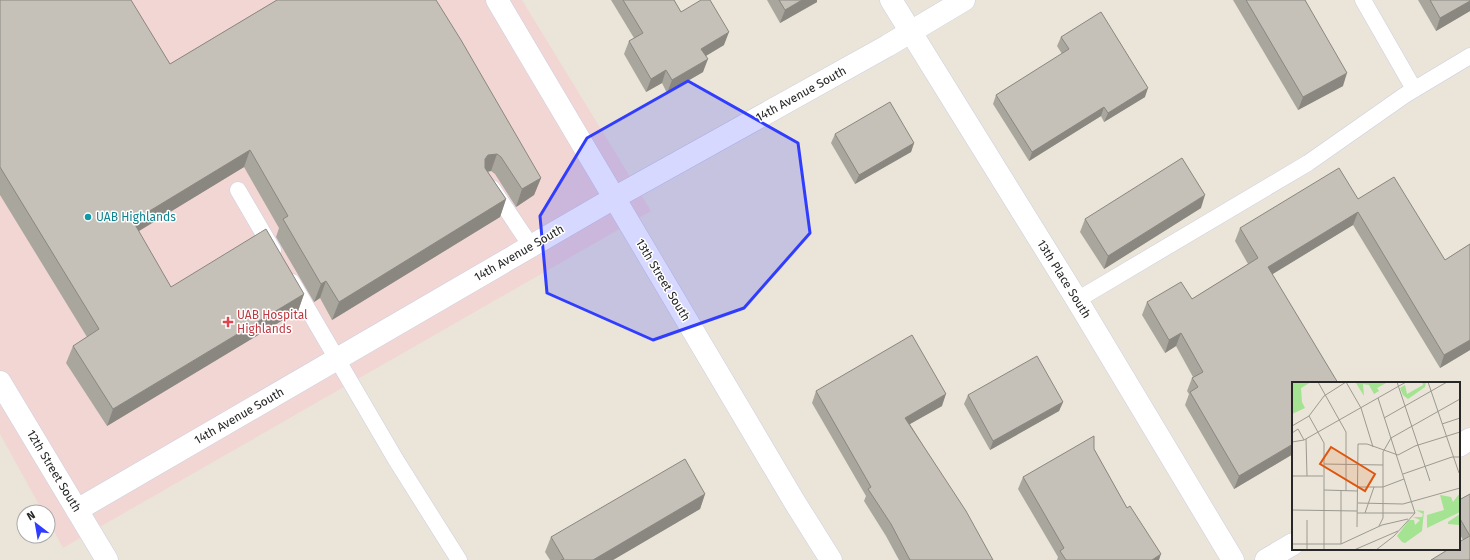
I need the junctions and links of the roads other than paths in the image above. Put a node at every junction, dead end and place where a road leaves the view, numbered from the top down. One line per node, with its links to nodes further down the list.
1 (496, 0): 10 (street, 13th Street South)
2 (891, 0): 5 (street, 13th Place South)
3 (964, 0): 5 (street, 14th Avenue South)
4 (1363, 0): 7 (lane)
5 (910, 31): 10 (street, 14th Avenue South); 12 (street, 13th Place South)
6 (1470, 56): 7 (lane)
7 (1414, 89): 12 (lane)
8 (487, 180): 11 (lane)
9 (238, 190): 13 (lane)
10 (614, 198): 11 (street, 14th Avenue South); 21 (street, 13th Street South)
11 (531, 246): 13 (street, 14th Avenue South)
12 (1077, 300): 22 (street, 13th Place South)
13 (337, 359): 17 (street, 14th Avenue South); 20 (lane)
14 (0, 382): 17 (street, 12th Street South)
15 (1470, 439): 16 (street)
16 (1460, 445)
17 (77, 510): 19 (street, 12th Street South)
18 (1292, 545): 23 (street)
19 (107, 560)
20 (459, 560)
21 (831, 560)
22 (1233, 560)
23 (1266, 560)

